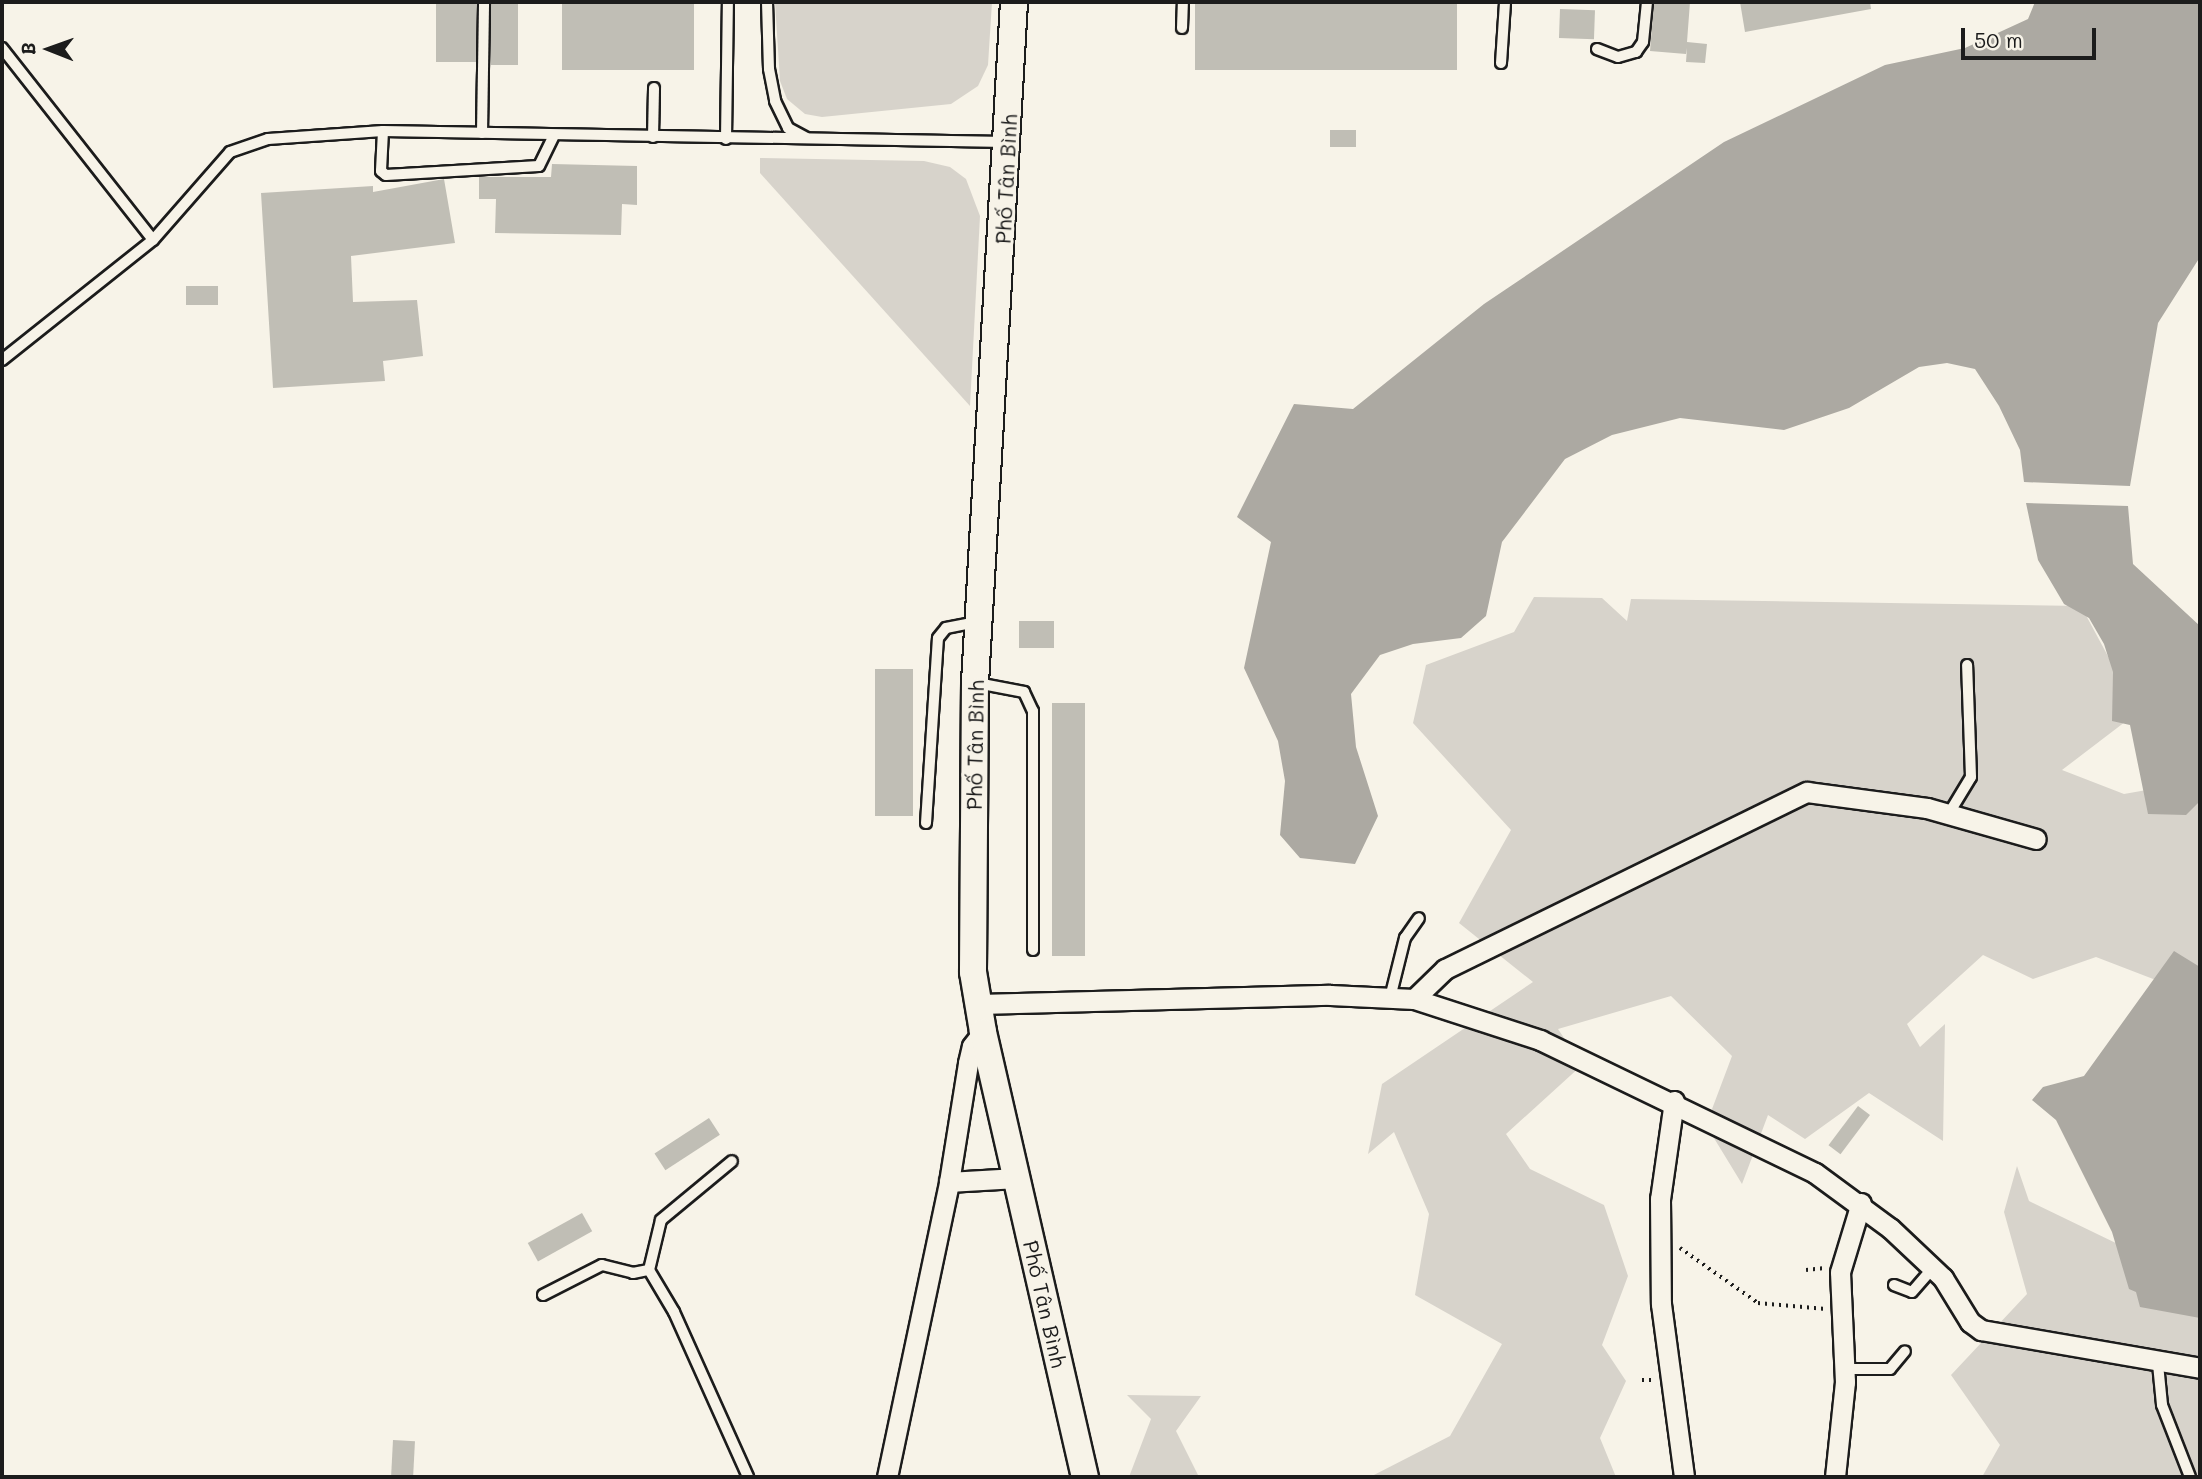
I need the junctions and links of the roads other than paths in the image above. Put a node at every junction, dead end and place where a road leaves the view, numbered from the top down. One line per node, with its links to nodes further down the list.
1 (484, 2): 14 (lane)
2 (728, 2): 17 (lane)
3 (768, 2): 18 (lane)
4 (1014, 2): 19 (street, Phố Tân Bình)
5 (1183, 2): 8 (lane)
6 (1506, 2): 11 (lane)
7 (1647, 2): 10 (lane)
8 (1182, 28)
9 (2, 48): 20 (lane)
10 (1597, 49)
11 (1502, 63)
12 (654, 88): 16 (lane)
13 (383, 131): 14 (lane); 15 (lane); 20 (lane)
14 (482, 133): 15 (lane)
15 (554, 135): 16 (lane)
16 (653, 137): 17 (lane)
17 (726, 139): 18 (lane)
18 (814, 141): 19 (lane)
19 (1009, 142): 22 (street, Phố Tân Bình)
20 (153, 240): 21 (lane)
21 (2, 360)
22 (978, 622): 24 (street, Phố Tân Bình); 26 (lane)
23 (1967, 665): 25 (lane)
24 (975, 683): 29 (lane); 32 (street, Phố Tân Bình)
25 (1948, 815): 27 (street); 31 (street)
26 (926, 823)
27 (2036, 839)
28 (1419, 918): 30 (lane)
29 (1033, 950)
30 (1390, 999): 31 (street); 32 (street)
31 (1414, 999): 34 (street)
32 (979, 1004): 33 (street, Phố Tân Bình)
33 (983, 1032): 36 (street, Phố Tân Bình); 37 (street)
34 (1674, 1101): 38 (street); 50 (street)
35 (732, 1161): 40 (lane)
36 (1016, 1178): 37 (street); 49 (street, Phố Tân Bình)
37 (949, 1182): 48 (street)
38 (1861, 1203): 39 (street); 46 (street)
39 (1933, 1268): 41 (lane); 44 (street)
40 (649, 1270): 42 (lane); 47 (lane)
41 (1894, 1285)
42 (543, 1295)
43 (1905, 1351): 46 (lane)
44 (2158, 1364): 45 (street); 52 (lane)
45 (2200, 1368)
46 (1845, 1369): 51 (street)
47 (748, 1477)
48 (887, 1477)
49 (1085, 1477)
50 (1684, 1477)
51 (1835, 1477)
52 (2190, 1477)

